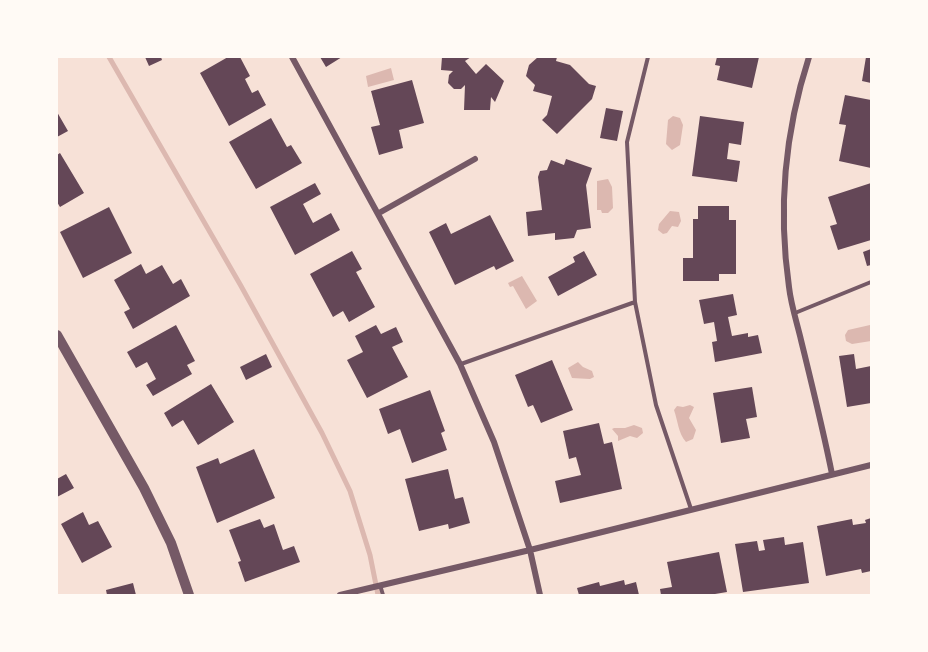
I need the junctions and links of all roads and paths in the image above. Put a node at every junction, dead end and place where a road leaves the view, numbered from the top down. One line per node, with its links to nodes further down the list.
1 (292, 57): 5 (street)
2 (648, 57): 7 (lane)
3 (809, 57): 8 (street)
4 (475, 159): 5 (street)
5 (379, 213): 10 (street)
6 (871, 282): 8 (lane)
7 (635, 302): 10 (lane); 13 (lane)
8 (795, 313): 12 (street)
9 (57, 335): 16 (street)
10 (460, 364): 14 (street)
11 (871, 465): 12 (street)
12 (832, 474): 13 (street)
13 (690, 509): 14 (street)
14 (530, 550): 15 (street); 19 (street)
15 (381, 585): 17 (street); 18 (lane)
16 (189, 595)
17 (340, 595)
18 (383, 595)
19 (540, 595)

